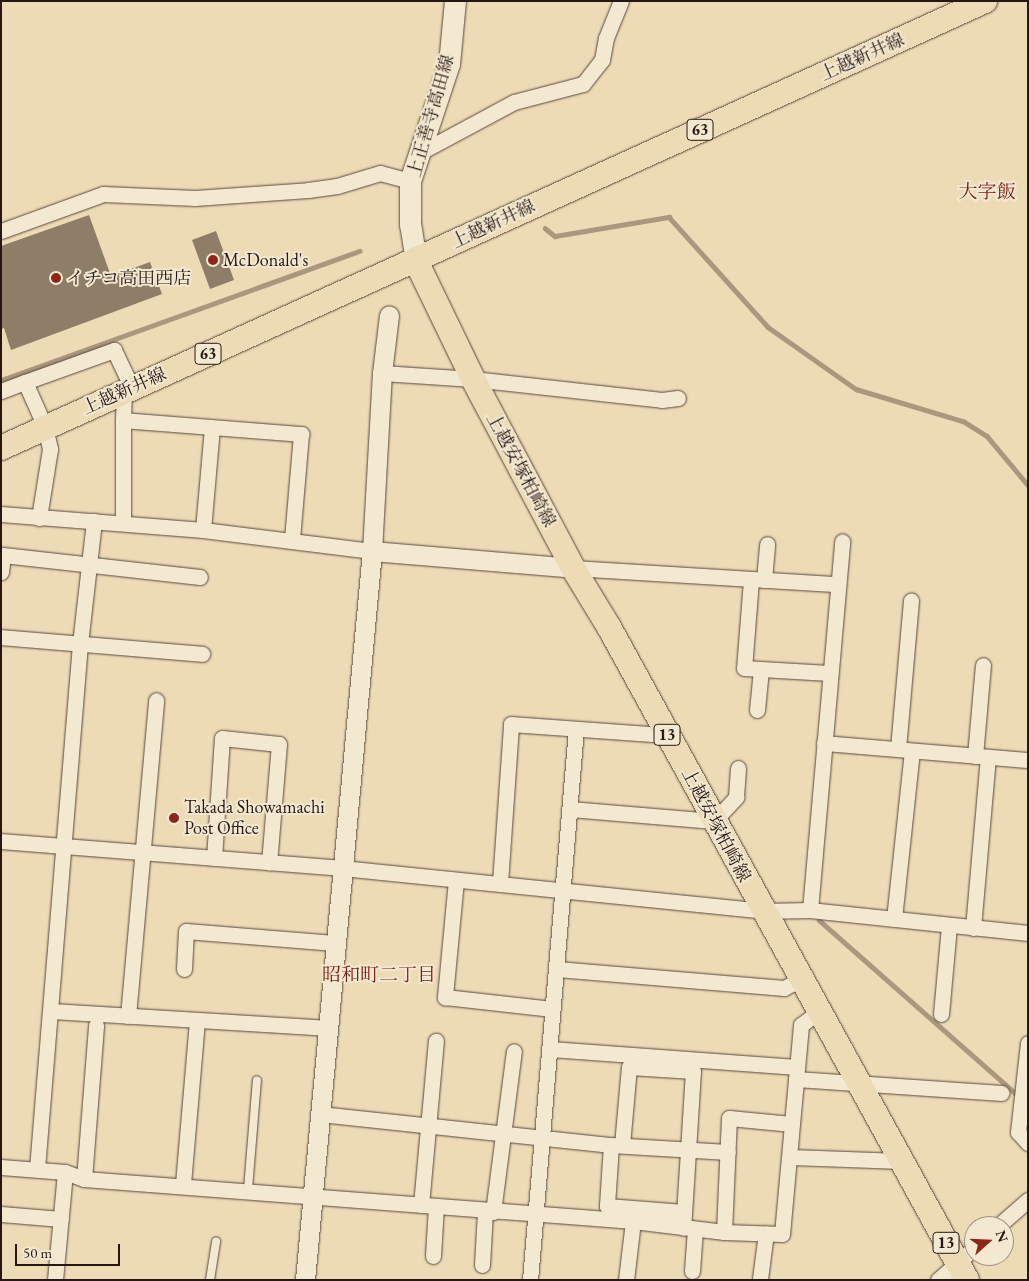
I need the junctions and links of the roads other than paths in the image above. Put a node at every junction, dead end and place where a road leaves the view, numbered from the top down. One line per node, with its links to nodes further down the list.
1 (456, 1): 5 (main road, 上正善寺高田線)
2 (621, 1): 5 (street)
3 (985, 1): 4 (main road, 上越新井線 / 63)
4 (960, 6): 8 (main road, 上越新井線 / 63)
5 (419, 153): 6 (main road, 上正善寺高田線)
6 (410, 181): 7 (street); 8 (main road, 上正善寺高田線)
7 (1, 231)
8 (416, 261): 11 (main road, 上越安塚柏崎線 / 13); 13 (main road, 上越新井線 / 63)
9 (389, 315): 10 (street)
10 (382, 373): 11 (street); 28 (street)
11 (472, 379): 15 (street); 30 (main road, 上越安塚柏崎線 / 13)
12 (25, 382): 13 (street); 14 (street); 17 (street)
13 (128, 390): 16 (street); 17 (main road, 上越新井線 / 63)
14 (1, 391)
15 (678, 398)
16 (123, 420): 18 (street); 23 (street)
17 (45, 427): 19 (main road, 上越新井線 / 63); 21 (street)
18 (212, 427): 24 (street); 25 (street)
19 (1, 448)
20 (1, 514): 21 (street)
21 (39, 518): 22 (street)
22 (94, 521): 23 (street); 29 (street)
23 (123, 523): 24 (street)
24 (203, 530): 25 (street)
25 (292, 539): 28 (street)
26 (842, 541): 34 (street)
27 (767, 544): 33 (street)
28 (372, 552): 30 (street); 58 (street)
29 (89, 564): 31 (street); 32 (street); 37 (street)
30 (573, 568): 33 (street); 45 (main road, 上越安塚柏崎線 / 13)
31 (1, 572)
32 (200, 577)
33 (758, 580): 34 (street); 40 (street)
34 (838, 584): 41 (street)
35 (911, 601): 47 (street)
36 (1, 637): 37 (street)
37 (80, 644): 38 (street); 54 (street)
38 (202, 654)
39 (983, 664): 48 (street)
40 (761, 669): 41 (street); 43 (street)
41 (829, 673): 46 (street)
42 (156, 700): 55 (street)
43 (757, 710)
44 (576, 729): 45 (street); 51 (street); 60 (street)
45 (666, 735): 52 (main road, 上越安塚柏崎線 / 13)
46 (824, 743): 47 (street); 62 (street)
47 (905, 750): 48 (street); 64 (street)
48 (981, 757): 49 (street); 66 (street)
49 (1028, 760)
50 (738, 768): 52 (street)
51 (570, 809): 52 (street); 61 (street)
52 (714, 822): 63 (main road, 上越安塚柏崎線 / 13)
53 (1, 841): 54 (street)
54 (63, 846): 55 (street); 73 (street)
55 (144, 854): 56 (street); 76 (street)
56 (214, 858): 57 (street); 57 (street)
57 (268, 863): 58 (street)
58 (342, 868): 59 (street); 68 (street)
59 (456, 880): 60 (street); 72 (street)
60 (500, 883): 61 (street)
61 (562, 889): 63 (street); 70 (street)
62 (810, 910): 63 (street); 64 (street)
63 (762, 911): 71 (main road, 上越安塚柏崎線 / 13)
64 (894, 919): 65 (street)
65 (949, 926): 66 (street); 75 (street)
66 (973, 928): 67 (street)
67 (1028, 932)
68 (335, 943): 69 (street); 79 (street)
69 (184, 969)
70 (557, 969): 71 (street); 72 (street)
71 (801, 979): 74 (main road, 上越安塚柏崎線 / 13)
72 (552, 1009): 82 (street)
73 (51, 1011): 76 (street); 100 (street)
74 (818, 1012): 84 (street); 86 (main road, 上越安塚柏崎線 / 13)
75 (941, 1014)
76 (128, 1016): 77 (street)
77 (197, 1021): 79 (street); 103 (street)
78 (96, 1026): 102 (street)
79 (326, 1028): 88 (street)
80 (436, 1041): 90 (street)
81 (1028, 1043): 93 (street)
82 (551, 1049): 84 (street); 92 (street)
83 (514, 1051): 91 (street)
84 (796, 1073): 86 (street); 89 (street)
85 (257, 1080): 104 (lane)
86 (861, 1084): 87 (street); 98 (main road, 上越安塚柏崎線 / 13)
87 (1002, 1093)
88 (320, 1114): 90 (street); 105 (street)
89 (792, 1124): 96 (street); 97 (street)
90 (428, 1127): 91 (street); 107 (street)
91 (502, 1134): 92 (street); 108 (street)
92 (541, 1138): 94 (street); 111 (street)
93 (1028, 1143)
94 (616, 1145): 95 (street); 95 (street); 109 (street)
95 (688, 1149): 96 (street); 109 (street)
96 (728, 1152): 116 (street)
97 (790, 1157): 98 (street); 117 (street)
98 (901, 1161): 120 (main road, 上越安塚柏崎線 / 13)
99 (1, 1167): 100 (street)
100 (37, 1169): 101 (street)
101 (65, 1172): 102 (street); 113 (street)
102 (84, 1179): 103 (street)
103 (183, 1184): 104 (street)
104 (248, 1189): 105 (street)
105 (312, 1196): 107 (street); 127 (street)
106 (1028, 1200): 112 (street)
107 (429, 1206): 108 (street); 119 (street)
108 (489, 1211): 111 (street); 122 (street)
109 (684, 1212): 115 (street)
110 (1, 1214): 113 (street)
111 (534, 1215): 114 (street); 128 (street)
112 (1010, 1216)
113 (60, 1219): 125 (street)
114 (633, 1221): 115 (street); 129 (street)
115 (689, 1228): 116 (street); 123 (street)
116 (724, 1232): 117 (street)
117 (766, 1233): 124 (street)
118 (216, 1241): 126 (lane)
119 (434, 1256)
120 (964, 1260)
121 (964, 1264): 130 (street)
122 (482, 1266)
123 (692, 1271)
124 (760, 1279)
125 (55, 1280)
126 (210, 1280)
127 (305, 1280)
128 (530, 1280)
129 (626, 1280)
130 (938, 1280)

